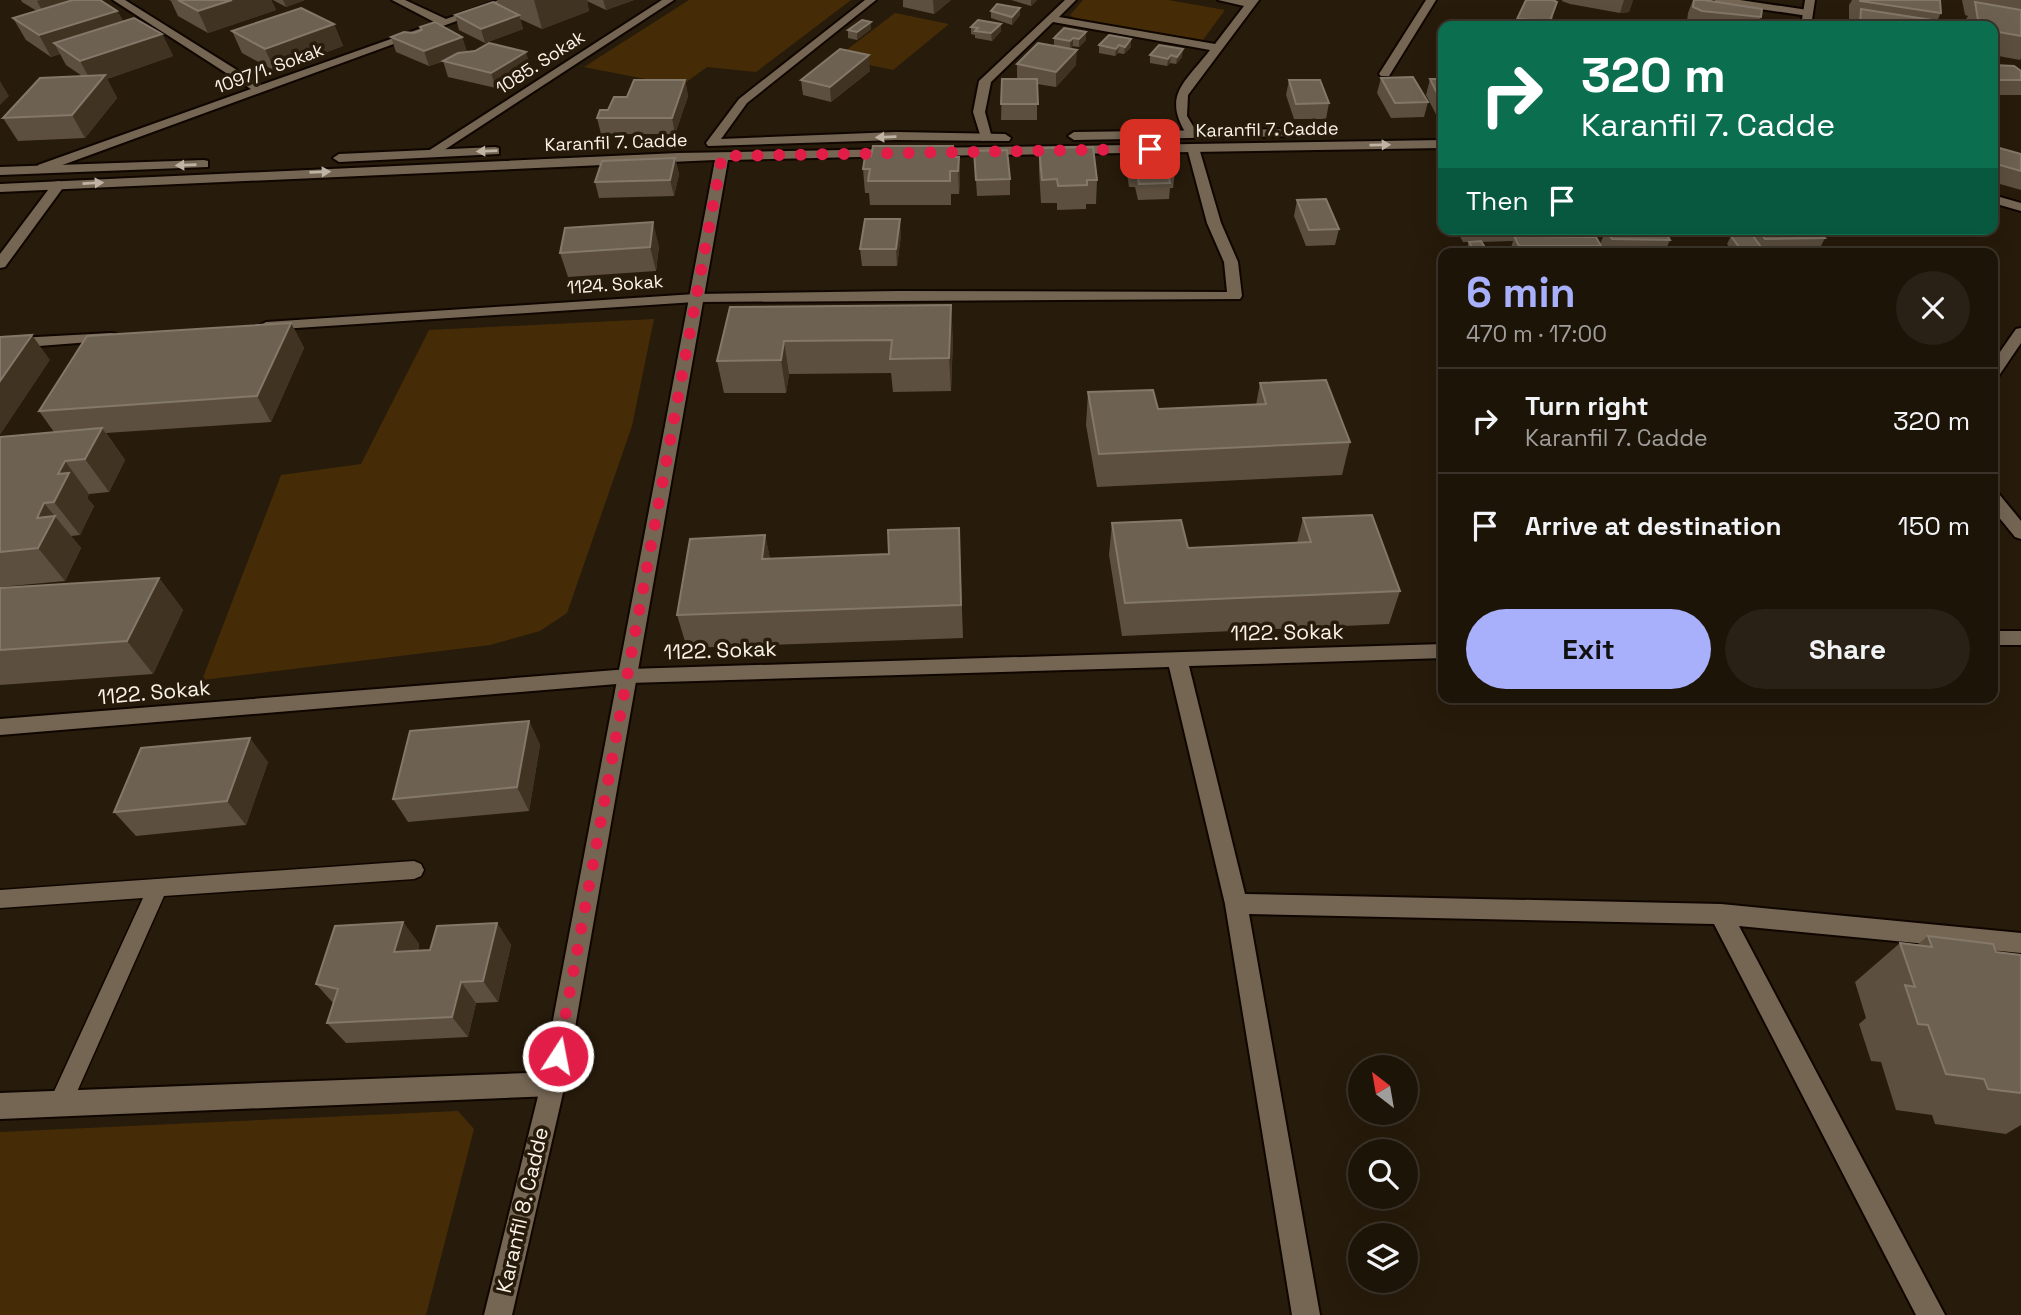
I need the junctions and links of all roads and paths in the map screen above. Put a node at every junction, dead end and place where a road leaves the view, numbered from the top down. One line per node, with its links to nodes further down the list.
1 (118, 0): 18 (street)
2 (397, 0): 15 (street)
3 (509, 0): 15 (street, 1097/1. Sokak)
4 (668, 0): 26 (street, 1085. Sokak)
5 (871, 0): 24 (street, Karanfil 8. Cadde)
6 (1071, 0): 13 (street)
7 (1223, 0): 11 (street)
8 (1431, 0): 17 (street)
9 (1719, 0): 12 (street)
10 (1810, 0): 12 (street)
11 (1252, 2): 16 (street)
12 (1808, 13): 14 (street)
13 (1052, 19): 16 (street); 20 (street)
14 (1807, 21)
15 (445, 23): 18 (street, 1097/1. Sokak)
16 (1218, 48): 21 (street)
17 (1385, 74)
18 (260, 90): 29 (street, 1097/1. Sokak)
19 (1438, 131): 21 (street, Karanfil 7. Cadde)
20 (986, 138): 21 (street, Karanfil 7. Cadde); 24 (street, Karanfil 7. Cadde, one-way to 24)
21 (1193, 141): 22 (street, Karanfil 7. Cadde, one-way to 22); 24 (street, Karanfil 7. Cadde); 36 (street, 1124. Sokak)
22 (1438, 144)
23 (536, 150): 24 (street, Karanfil 7. Cadde)
24 (717, 150): 31 (street, Karanfil 7. Cadde, one-way to 24); 36 (street, Karanfil 8. Cadde)
25 (510, 151): 26 (street, one-way to 26)
26 (431, 153): 27 (street)
27 (320, 159)
28 (224, 163): 29 (street, one-way to 29)
29 (42, 169): 30 (street)
30 (0, 171)
31 (58, 185): 32 (street, Karanfil 7. Cadde); 35 (street)
32 (0, 188)
33 (1998, 200): 34 (street)
34 (2021, 207)
35 (0, 264)
36 (695, 298): 37 (street, 1124. Sokak); 48 (street, Karanfil 8. Cadde)
37 (250, 327)
38 (2021, 332): 41 (street)
39 (125, 336): 40 (street)
40 (0, 344)
41 (1998, 366)
42 (1998, 504): 43 (street)
43 (2021, 533)
44 (1998, 638): 45 (street)
45 (2021, 638)
46 (1438, 652): 47 (street, 1122. Sokak)
47 (1177, 658): 48 (street, 1122. Sokak); 53 (street)
48 (629, 676): 49 (street, 1122. Sokak); 56 (street, Karanfil 8. Cadde)
49 (0, 727)
50 (414, 870): 51 (lane)
51 (158, 888): 52 (lane); 57 (lane)
52 (0, 899)
53 (1236, 904): 54 (street); 60 (street)
54 (1721, 914): 55 (street); 61 (street)
55 (2021, 943)
56 (553, 1084): 57 (street); 59 (street, Karanfil 8. Cadde)
57 (60, 1104): 58 (street)
58 (0, 1106)
59 (498, 1315)
60 (1306, 1315)
61 (1931, 1315)

